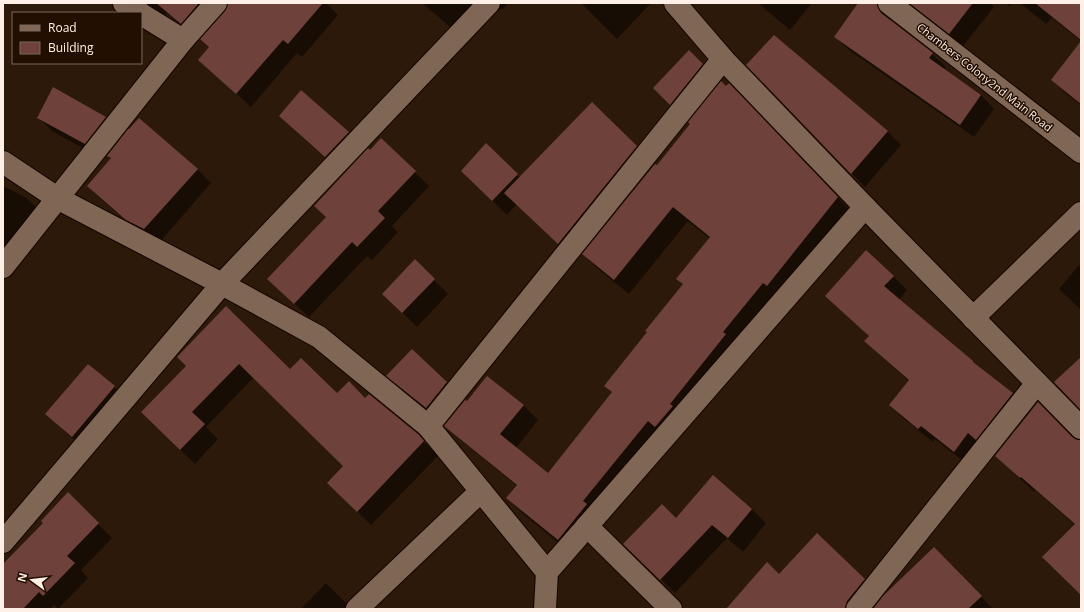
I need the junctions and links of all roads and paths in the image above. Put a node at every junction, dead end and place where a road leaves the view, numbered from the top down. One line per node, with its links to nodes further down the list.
1 (124, 3): 6 (street)
2 (216, 3): 8 (street)
3 (489, 3): 16 (street)
4 (675, 3): 9 (street)
5 (889, 3): 10 (street, Chambers Colony2nd Main Road)
6 (138, 12)
7 (142, 14): 8 (street)
8 (183, 40): 12 (street)
9 (723, 59): 13 (street); 19 (street)
10 (1081, 152)
11 (3, 162): 12 (street)
12 (57, 198): 15 (street); 16 (street)
13 (865, 208): 17 (street); 22 (street)
14 (1081, 213): 17 (street)
15 (3, 268)
16 (222, 284): 19 (street); 23 (street)
17 (973, 318): 18 (street)
18 (1037, 383): 20 (street); 28 (street)
19 (428, 426): 21 (street)
20 (1081, 428)
21 (481, 491): 24 (street); 25 (street)
22 (587, 526): 24 (street); 27 (street)
23 (3, 542)
24 (547, 572): 26 (street)
25 (357, 609)
26 (545, 609)
27 (671, 609)
28 (857, 609)

